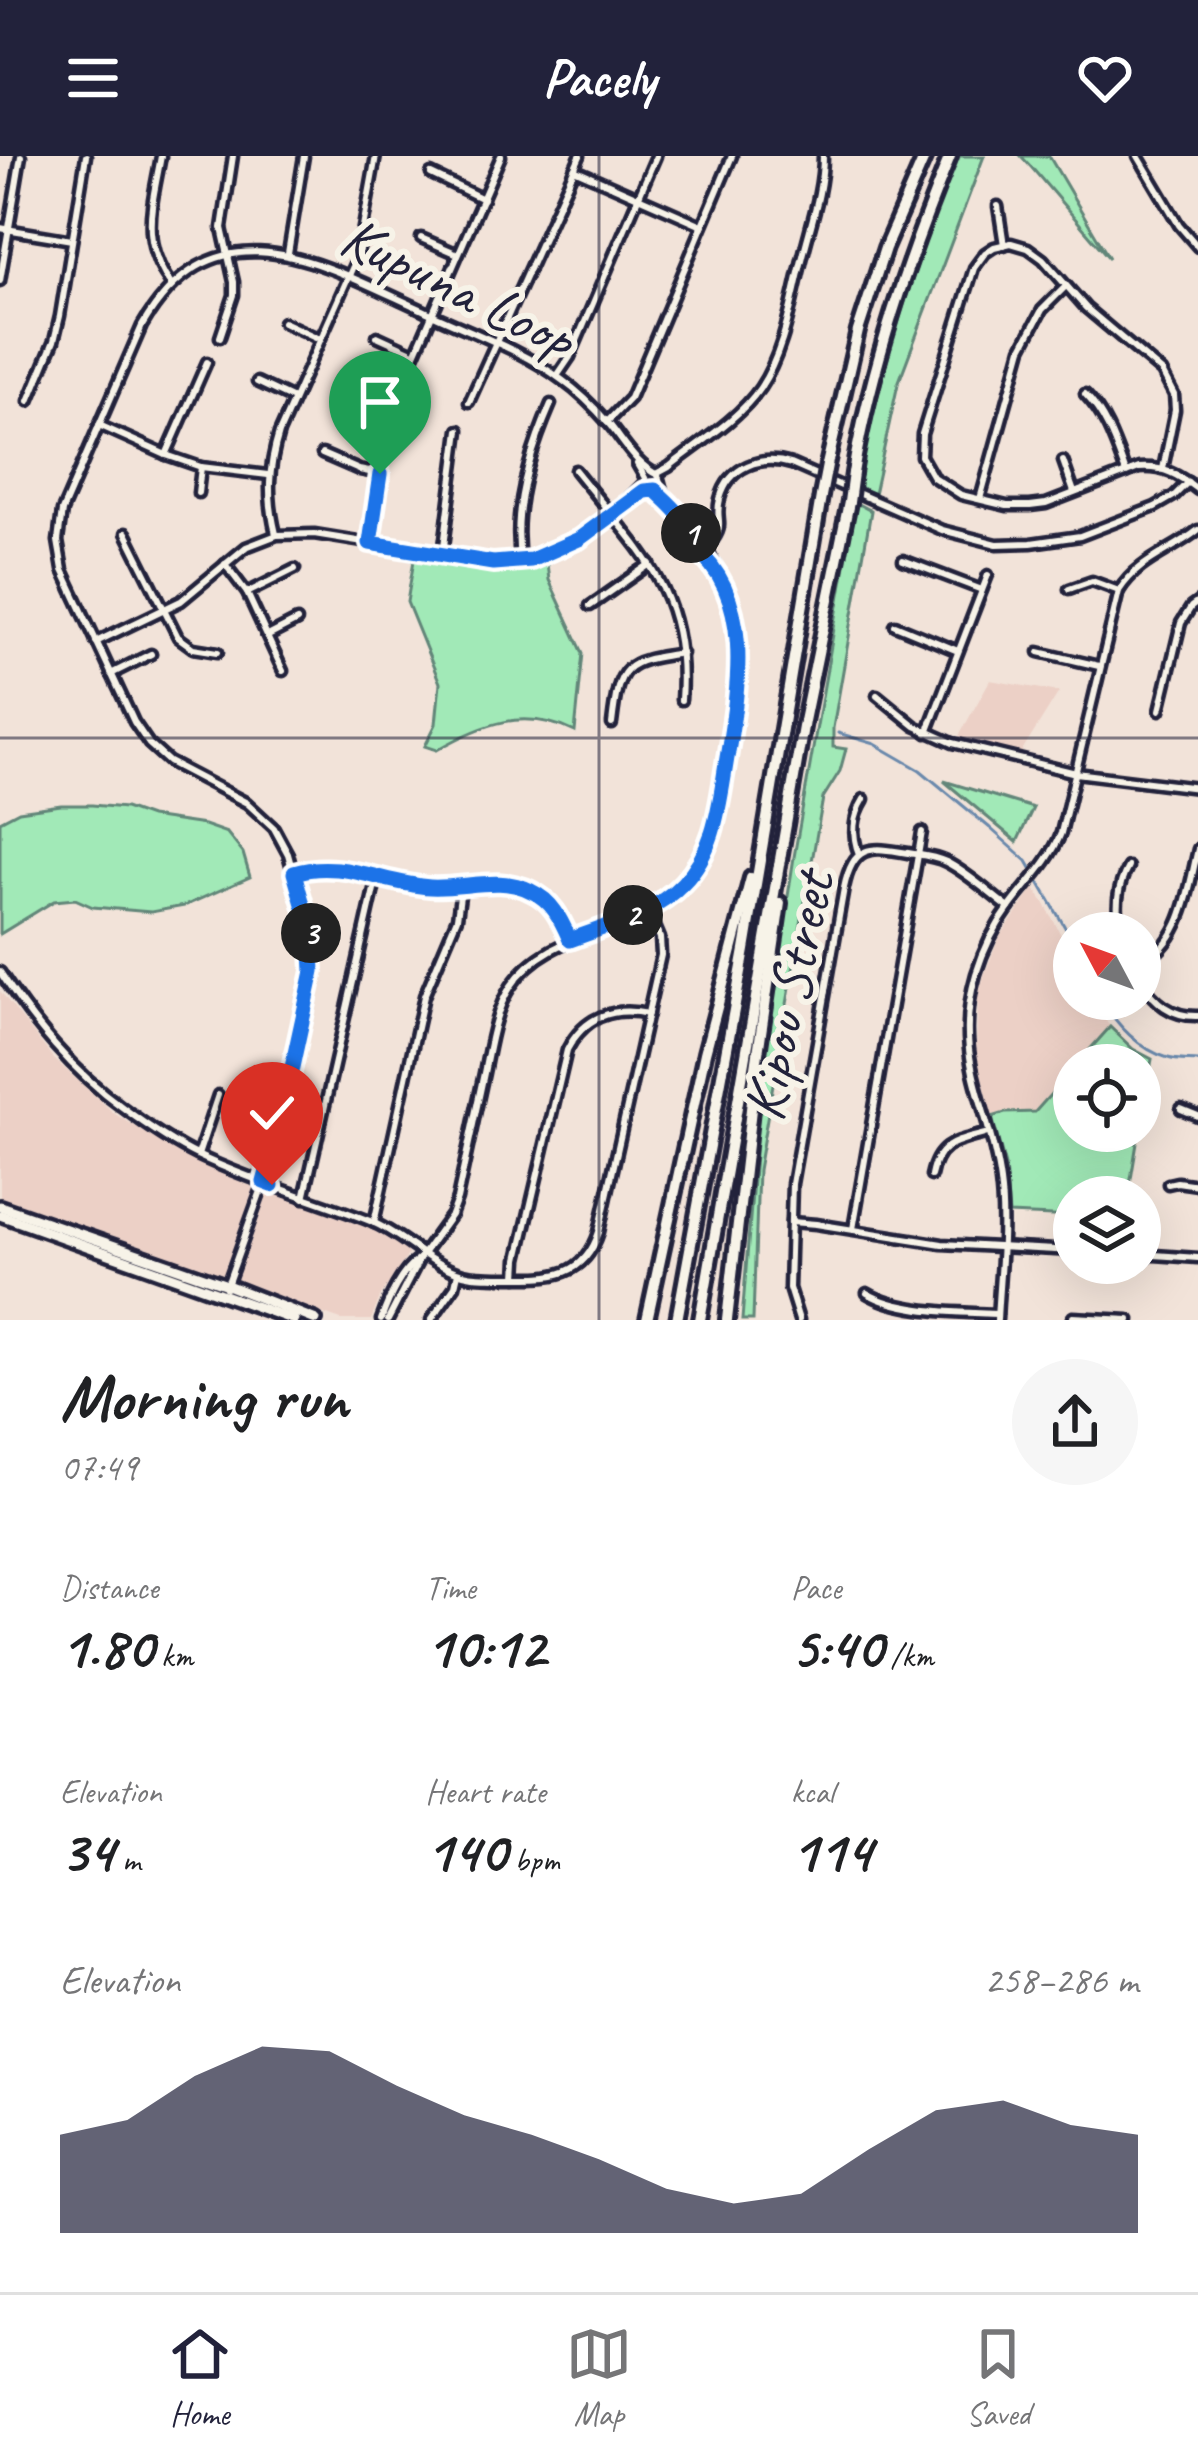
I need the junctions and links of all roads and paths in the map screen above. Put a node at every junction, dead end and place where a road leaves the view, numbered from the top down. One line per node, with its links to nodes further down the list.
1 (21, 156): 21 (street)
2 (86, 156): 23 (street)
3 (160, 156): 31 (street)
4 (233, 156): 28 (street)
5 (304, 156): 26 (street)
6 (376, 156): 29 (street)
7 (501, 156): 18 (street)
8 (580, 156): 15 (street)
9 (656, 156): 17 (street)
10 (732, 156): 20 (street)
11 (823, 156): 62 (street)
12 (925, 156): 109 (highway, bridge)
13 (950, 156): 106 (highway, bridge)
14 (1138, 156): 25 (street)
15 (574, 169): 17 (street); 38 (street)
16 (430, 175): 18 (street)
17 (638, 196): 20 (street); 41 (street)
18 (483, 199): 27 (street)
19 (998, 206): 24 (street)
20 (702, 225): 50 (street)
21 (4, 229): 23 (street); 30 (street)
22 (422, 238): 27 (street)
23 (72, 240): 46 (street)
24 (1004, 244): 32 (street); 67 (street)
25 (1198, 247)
26 (288, 254): 28 (street, Kupuna Loop); 29 (street, Kupuna Loop)
27 (458, 254): 33 (street)
28 (226, 256): 31 (street, Kupuna Loop); 36 (street)
29 (349, 277): 33 (street, Kupuna Loop); 37 (street)
30 (0, 281)
31 (172, 286): 51 (street, Kupuna Loop)
32 (1066, 287): 57 (street); 67 (street)
33 (431, 314): 38 (street, Kupuna Loop); 39 (street)
34 (283, 322): 37 (street)
35 (377, 336): 39 (street)
36 (220, 338)
37 (320, 339): 45 (street)
38 (496, 343): 41 (street, Kupuna Loop); 47 (street)
39 (414, 352): 49 (street)
40 (207, 362): 54 (street)
41 (557, 376): 50 (street, Kupuna Loop)
42 (257, 382): 45 (street)
43 (1085, 394): 59 (street)
44 (350, 396): 49 (street)
45 (293, 399): 61 (street)
46 (29, 400)
47 (469, 402)
48 (551, 404): 76 (street)
49 (389, 414): 60 (street)
50 (608, 422): 62 (street, Kupuna Loop)
51 (99, 425): 54 (street); 91 (street, Kupuna Loop)
52 (459, 430): 74 (street)
53 (322, 454): 60 (street)
54 (166, 455): 56 (street)
55 (1063, 461): 65 (street)
56 (202, 467): 61 (street); 66 (street)
57 (1163, 469): 59 (street); 63 (street)
58 (575, 470): 68 (street)
59 (1126, 473): 65 (street)
60 (380, 474): 72 (street)
61 (268, 475): 71 (street)
62 (652, 481): 68 (street); 73 (street, Kupuna Loop)
63 (1188, 482): 64 (street); 73 (street)
64 (1198, 490)
65 (1074, 493): 67 (street)
66 (198, 494)
67 (980, 499)
68 (614, 512): 76 (street); 78 (street)
69 (1198, 530): 84 (street)
70 (127, 533): 87 (street)
71 (277, 535): 72 (street); 77 (street)
72 (370, 543): 74 (street)
73 (703, 543): 119 (street, Kupuna Loop)
74 (443, 554): 76 (street)
75 (903, 560): 82 (street)
76 (521, 562)
77 (225, 564): 83 (street); 87 (street)
78 (650, 564): 86 (street); 95 (street)
79 (295, 569): 83 (street)
80 (988, 574): 82 (street)
81 (1069, 589): 84 (street)
82 (982, 590): 92 (street)
83 (247, 592): 90 (street)
84 (1119, 592): 97 (street)
85 (1198, 602): 102 (street)
86 (590, 606)
87 (163, 610): 91 (street); 93 (street)
88 (297, 621): 90 (street)
89 (895, 625): 92 (street)
90 (268, 636): 98 (street)
91 (96, 642): 99 (street, Kupuna Loop)
92 (958, 651): 104 (street)
93 (218, 652)
94 (1039, 652): 97 (street)
95 (682, 653): 101 (street); 103 (street)
96 (152, 654): 99 (street)
97 (1099, 666): 105 (street)
98 (283, 670)
99 (111, 674): 115 (street, Kupuna Loop)
100 (877, 695): 104 (street)
101 (681, 700)
102 (1160, 710)
103 (613, 724)
104 (927, 733): 105 (street)
105 (1076, 773): 107 (street); 118 (street)
106 (794, 786): 158 (highway); 159 (highway)
107 (1198, 788)
108 (864, 799): 112 (street)
109 (770, 805): 156 (highway); 157 (highway)
110 (922, 832): 113 (street)
111 (1198, 849): 122 (street)
112 (859, 854): 113 (street, Kipou Street); 138 (street, Kipou Street)
113 (918, 855): 118 (street, Kipou Street); 140 (street)
114 (1128, 867): 120 (street)
115 (294, 873): 116 (street); 133 (street, Kupuna Loop)
116 (377, 876): 117 (street); 136 (street)
117 (460, 888): 121 (street); 139 (street)
118 (1009, 908): 130 (street)
119 (648, 909): 121 (street, Kupuna Loop); 125 (street)
120 (1118, 912)
121 (570, 940): 144 (street, Kupuna Loop)
122 (1161, 949)
123 (0, 972): 131 (street)
124 (1161, 1005): 126 (street)
125 (648, 1014): 147 (street); 147 (street)
126 (1198, 1016)
127 (218, 1095): 131 (street)
128 (1180, 1109): 129 (street)
129 (1198, 1116)
130 (988, 1133): 132 (street); 141 (street)
131 (198, 1155): 133 (street)
132 (931, 1176)
133 (264, 1182): 136 (street); 148 (street, Kupuna Loop)
134 (1168, 1184): 135 (street)
135 (1198, 1186)
136 (304, 1198): 139 (street)
137 (0, 1211): 148 (main road)
138 (790, 1222): 140 (street); 160 (street, Kipou Street)
139 (374, 1223): 144 (street)
140 (853, 1229): 141 (street)
141 (1000, 1247): 142 (street); 150 (street)
142 (1053, 1250)
143 (1161, 1255): 145 (street)
144 (422, 1256): 146 (street); 152 (street, Kupuna Loop)
145 (1198, 1258)
146 (458, 1273): 147 (street); 155 (street)
147 (517, 1277)
148 (225, 1290): 153 (main road); 154 (main road)
149 (867, 1293): 150 (street)
150 (997, 1317)
151 (1073, 1317): 161 (street)
152 (383, 1318)
153 (293, 1320)
154 (316, 1320)
155 (431, 1320)
156 (647, 1320)
157 (677, 1320)
158 (700, 1320)
159 (731, 1320)
160 (799, 1320)
161 (1130, 1320)

